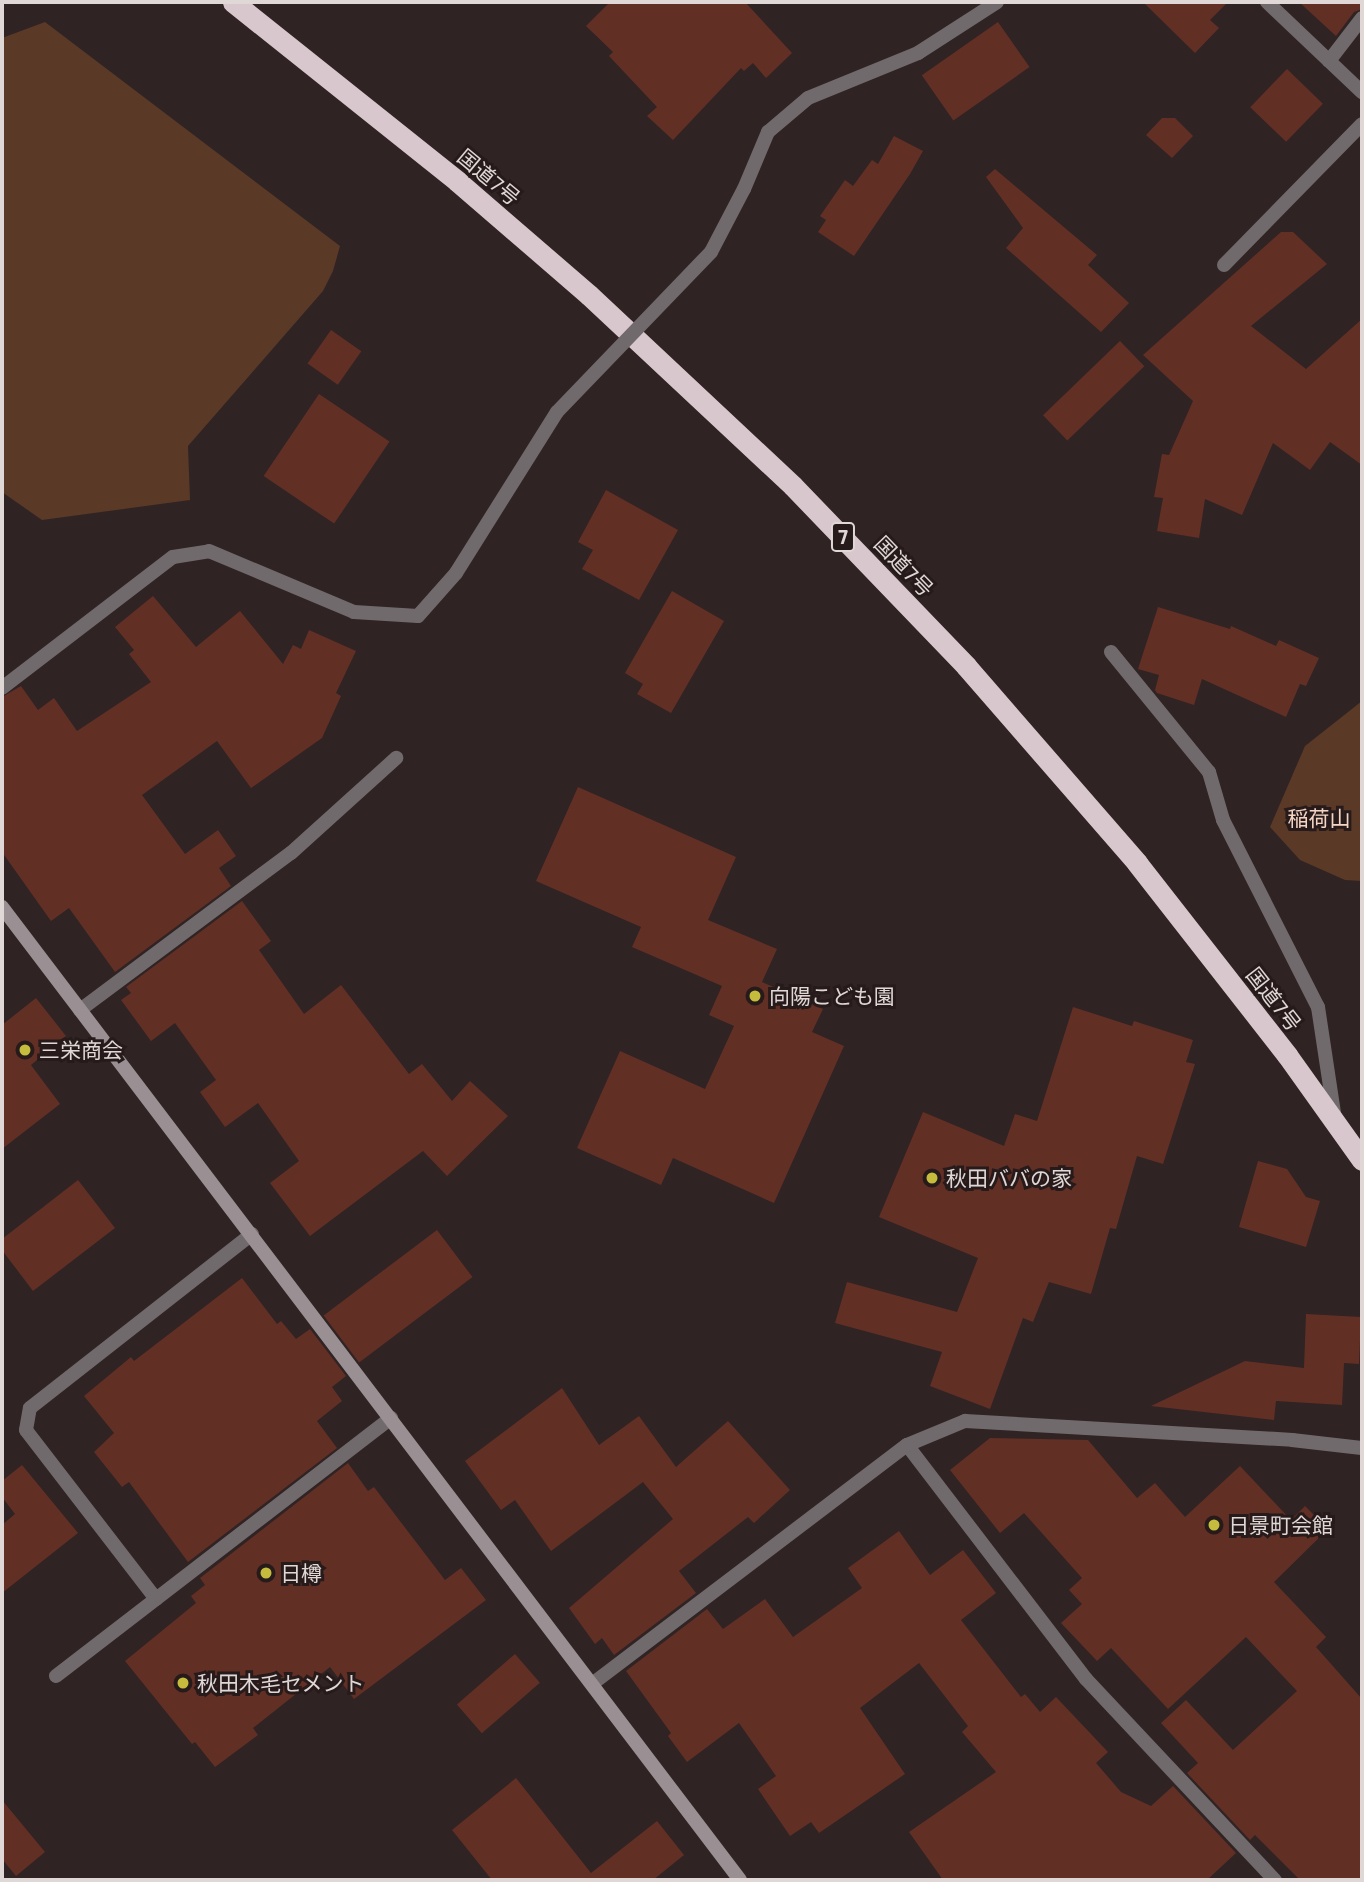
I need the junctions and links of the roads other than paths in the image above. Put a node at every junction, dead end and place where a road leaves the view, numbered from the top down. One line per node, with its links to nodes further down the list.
1 (233, 2): 14 (highway, 国道7号 / 7)
2 (997, 2): 10 (street, bridge)
3 (1267, 2): 5 (street)
4 (1362, 18): 5 (street)
5 (1329, 61): 6 (street)
6 (1362, 92)
7 (1362, 124): 8 (street)
8 (1224, 265)
9 (1111, 652): 14 (street)
10 (2, 688)
11 (396, 758): 13 (street)
12 (2, 907): 13 (street)
13 (80, 1010): 16 (street)
14 (1336, 1124): 15 (highway, 国道7号 / 7)
15 (1362, 1160)
16 (252, 1234): 17 (street); 20 (street)
17 (391, 1418): 20 (street); 22 (street)
18 (907, 1445): 19 (street); 22 (street); 24 (street)
19 (1362, 1448)
20 (156, 1599): 21 (street)
21 (56, 1676)
22 (592, 1684): 23 (street)
23 (740, 1880)
24 (1275, 1880)

